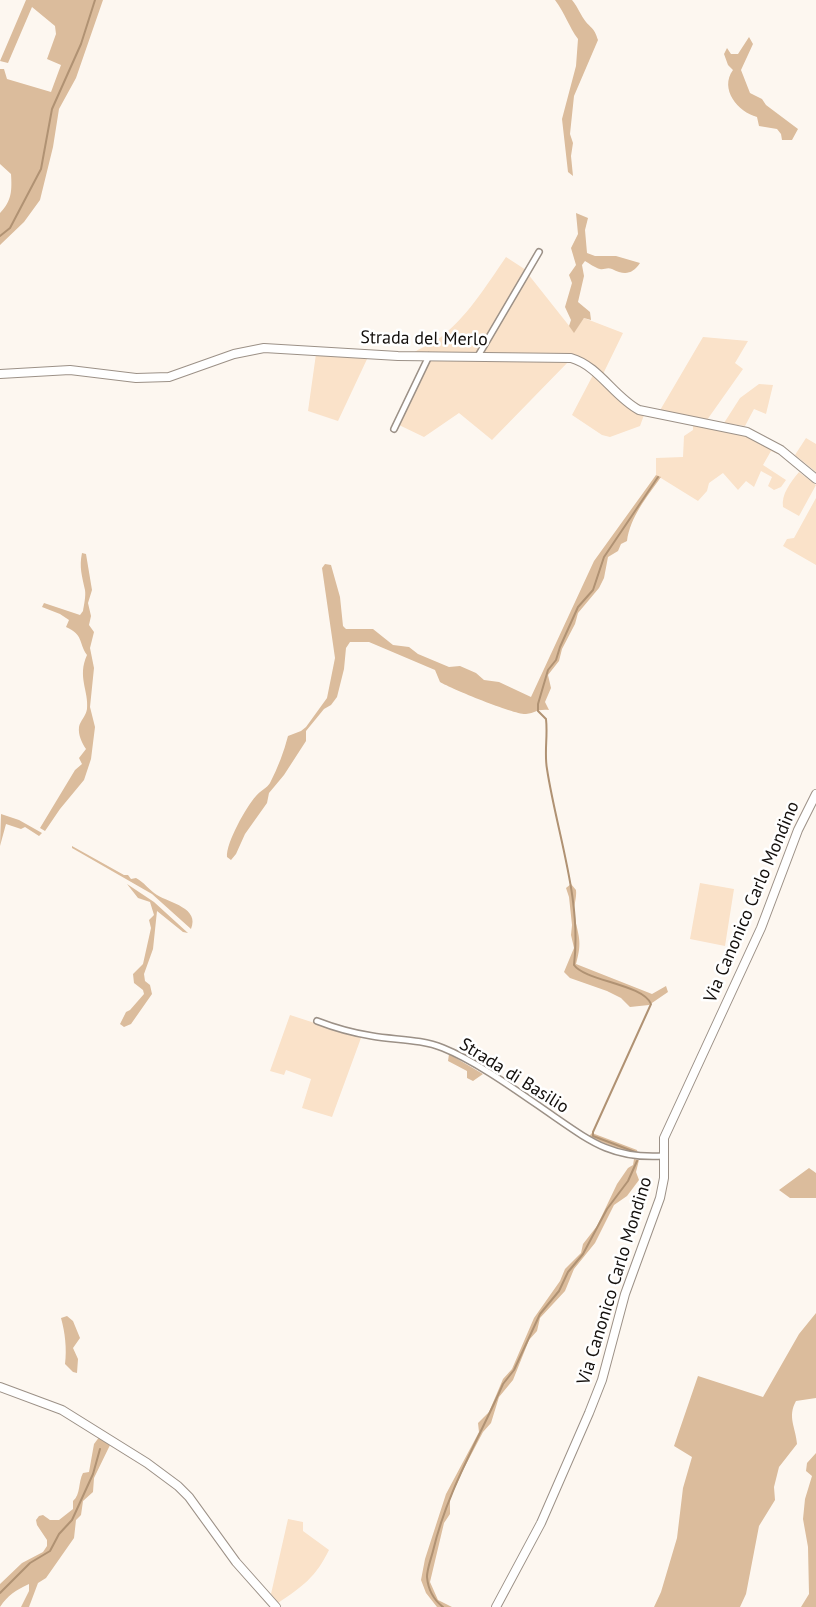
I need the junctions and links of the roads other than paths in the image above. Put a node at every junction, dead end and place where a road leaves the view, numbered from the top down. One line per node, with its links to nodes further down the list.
1 (539, 252): 3 (street)
2 (429, 356): 3 (street, Strada del Merlo); 4 (street, Strada del Merlo); 5 (street)
3 (478, 356): 6 (street, Strada del Merlo)
4 (0, 374)
5 (394, 429)
6 (816, 479)
7 (816, 794): 9 (street, Via Canonico Carlo Mondino)
8 (317, 1021): 9 (street, Strada di Basilio)
9 (663, 1156): 12 (street, Via Canonico Carlo Mondino)
10 (0, 1387): 11 (street)
11 (276, 1607)
12 (496, 1607)

